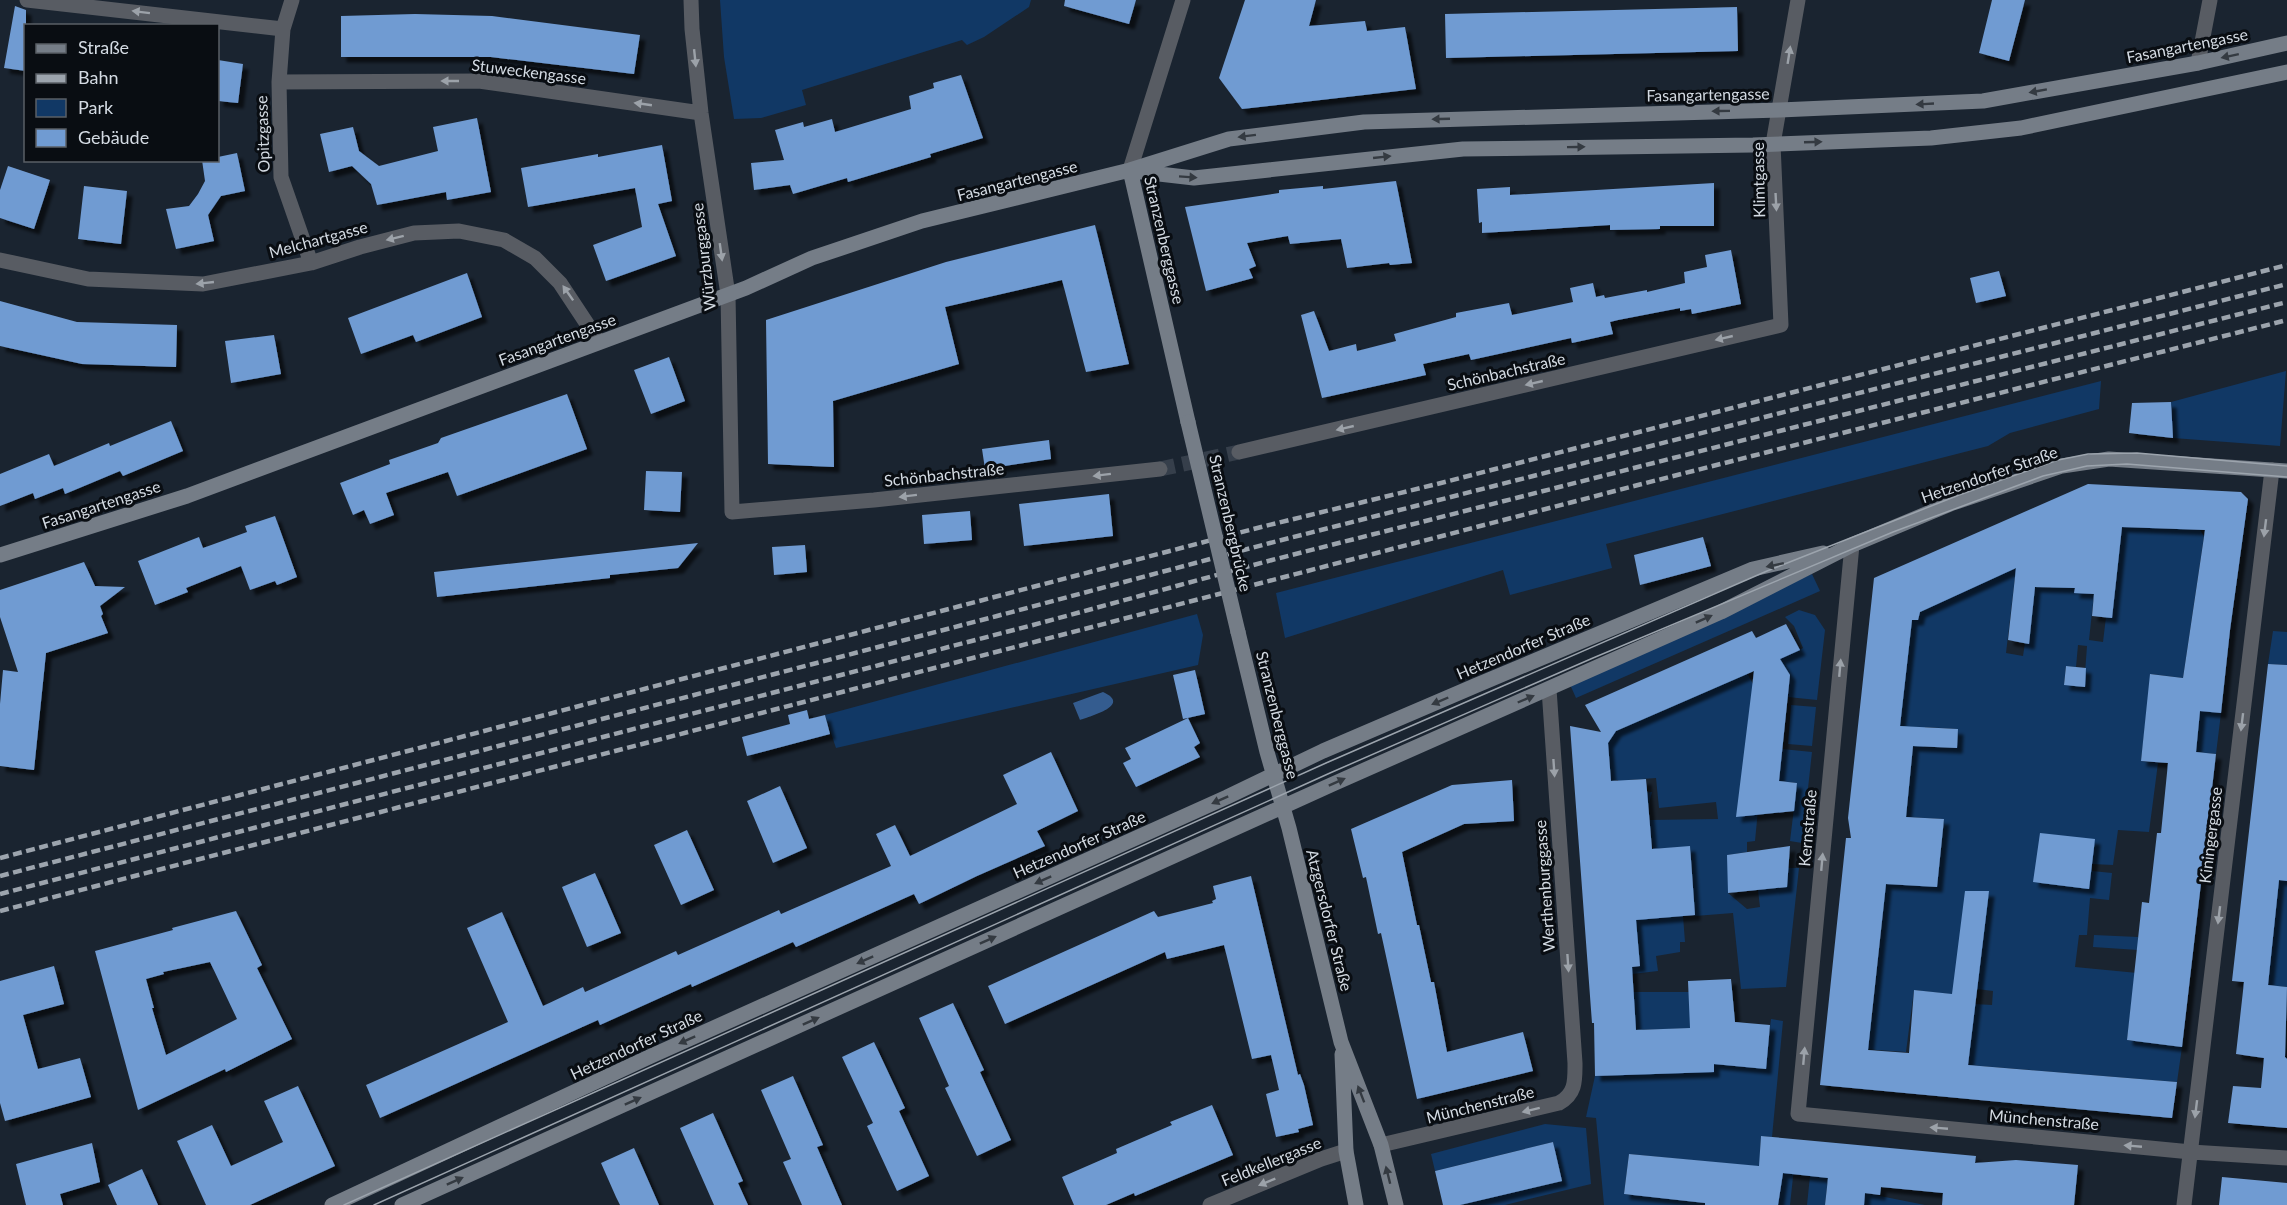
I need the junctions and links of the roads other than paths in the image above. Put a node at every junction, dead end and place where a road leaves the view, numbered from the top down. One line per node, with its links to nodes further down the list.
1 (27, 0): 7 (street, one-way to 1)
2 (292, 0): 7 (street, Opitzgasse)
3 (692, 0): 13 (street, Würzburggasse, one-way to 13)
4 (1183, 0): 15 (street, Stranzenberggasse)
5 (1798, 0): 12 (street, Klimtgasse, one-way to 5)
6 (2210, 0): 9 (street)
7 (283, 29): 11 (street, Opitzgasse)
8 (2287, 43): 9 (main road, Fasangartengasse, one-way to 9)
9 (2198, 63): 12 (main road, Fasangartengasse, one-way to 12)
10 (2287, 72): 14 (main road, Fasangartengasse, one-way to 10)
11 (279, 82): 13 (street, Stuweckengasse, one-way to 11); 17 (street, Opitzgasse)
12 (1780, 110): 14 (street, Klimtgasse); 15 (main road, Fasangartengasse, one-way to 15)
13 (701, 113): 18 (street, Würzburggasse, one-way to 18)
14 (1773, 144): 15 (main road, Fasangartengasse, one-way to 14); 19 (street, Klimtgasse, one-way to 19)
15 (1130, 170): 18 (main road, Fasangartengasse); 21 (main road, Stranzenberggasse)
16 (0, 260): 17 (street, Melchartgasse, one-way to 16)
17 (311, 263): 20 (street, Melchartgasse, one-way to 17)
18 (728, 296): 20 (main road, Fasangartengasse); 25 (street, Würzburggasse)
19 (1781, 325): 22 (street, Schönbachstraße, one-way to 22)
20 (599, 342): 27 (main road, Fasangartengasse)
21 (1188, 422): 28 (main road, Stranzenbergbrücke, bridge)
22 (1239, 452)
23 (1160, 468): 25 (street, Schönbachstraße, one-way to 25)
24 (2279, 471): 26 (main road, Hetzendorfer Straße); 37 (street, Kiningergasse, one-way to 37)
25 (732, 512)
26 (1852, 545): 29 (main road, Hetzendorfer Straße, one-way to 26); 30 (main road, Hetzendorfer Straße, one-way to 30); 34 (street, Kernstraße, one-way to 26)
27 (0, 555)
28 (1238, 632): 30 (main road, Stranzenberggasse)
29 (1549, 689): 31 (main road, Hetzendorfer Straße, one-way to 29); 33 (street, Werthenburggasse, one-way to 33)
30 (1273, 775): 31 (main road, Stranzenberggasse); 39 (main road, Hetzendorfer Straße, one-way to 39)
31 (1283, 807): 32 (main road, Atzgersdorfer Straße); 40 (main road, Hetzendorfer Straße, one-way to 31)
32 (1341, 1042): 35 (main road, Atzgersdorfer Straße, one-way to 32); 36 (main road, Atzgersdorfer Straße)
33 (1575, 1080): 35 (street, Münchenstraße, one-way to 35)
34 (1798, 1114): 37 (street, Münchenstraße, one-way to 34)
35 (1381, 1145): 43 (main road, Atzgersdorfer Straße, one-way to 35)
36 (1346, 1151): 41 (street, Feldkellergasse, one-way to 41); 42 (main road, Atzgersdorfer Straße)
37 (2192, 1152): 38 (street, Münchenstraße); 44 (street, Kiningergasse)
38 (2287, 1158)
39 (332, 1205)
40 (402, 1205)
41 (1210, 1205)
42 (1356, 1205)
43 (1396, 1205)
44 (2184, 1205)

